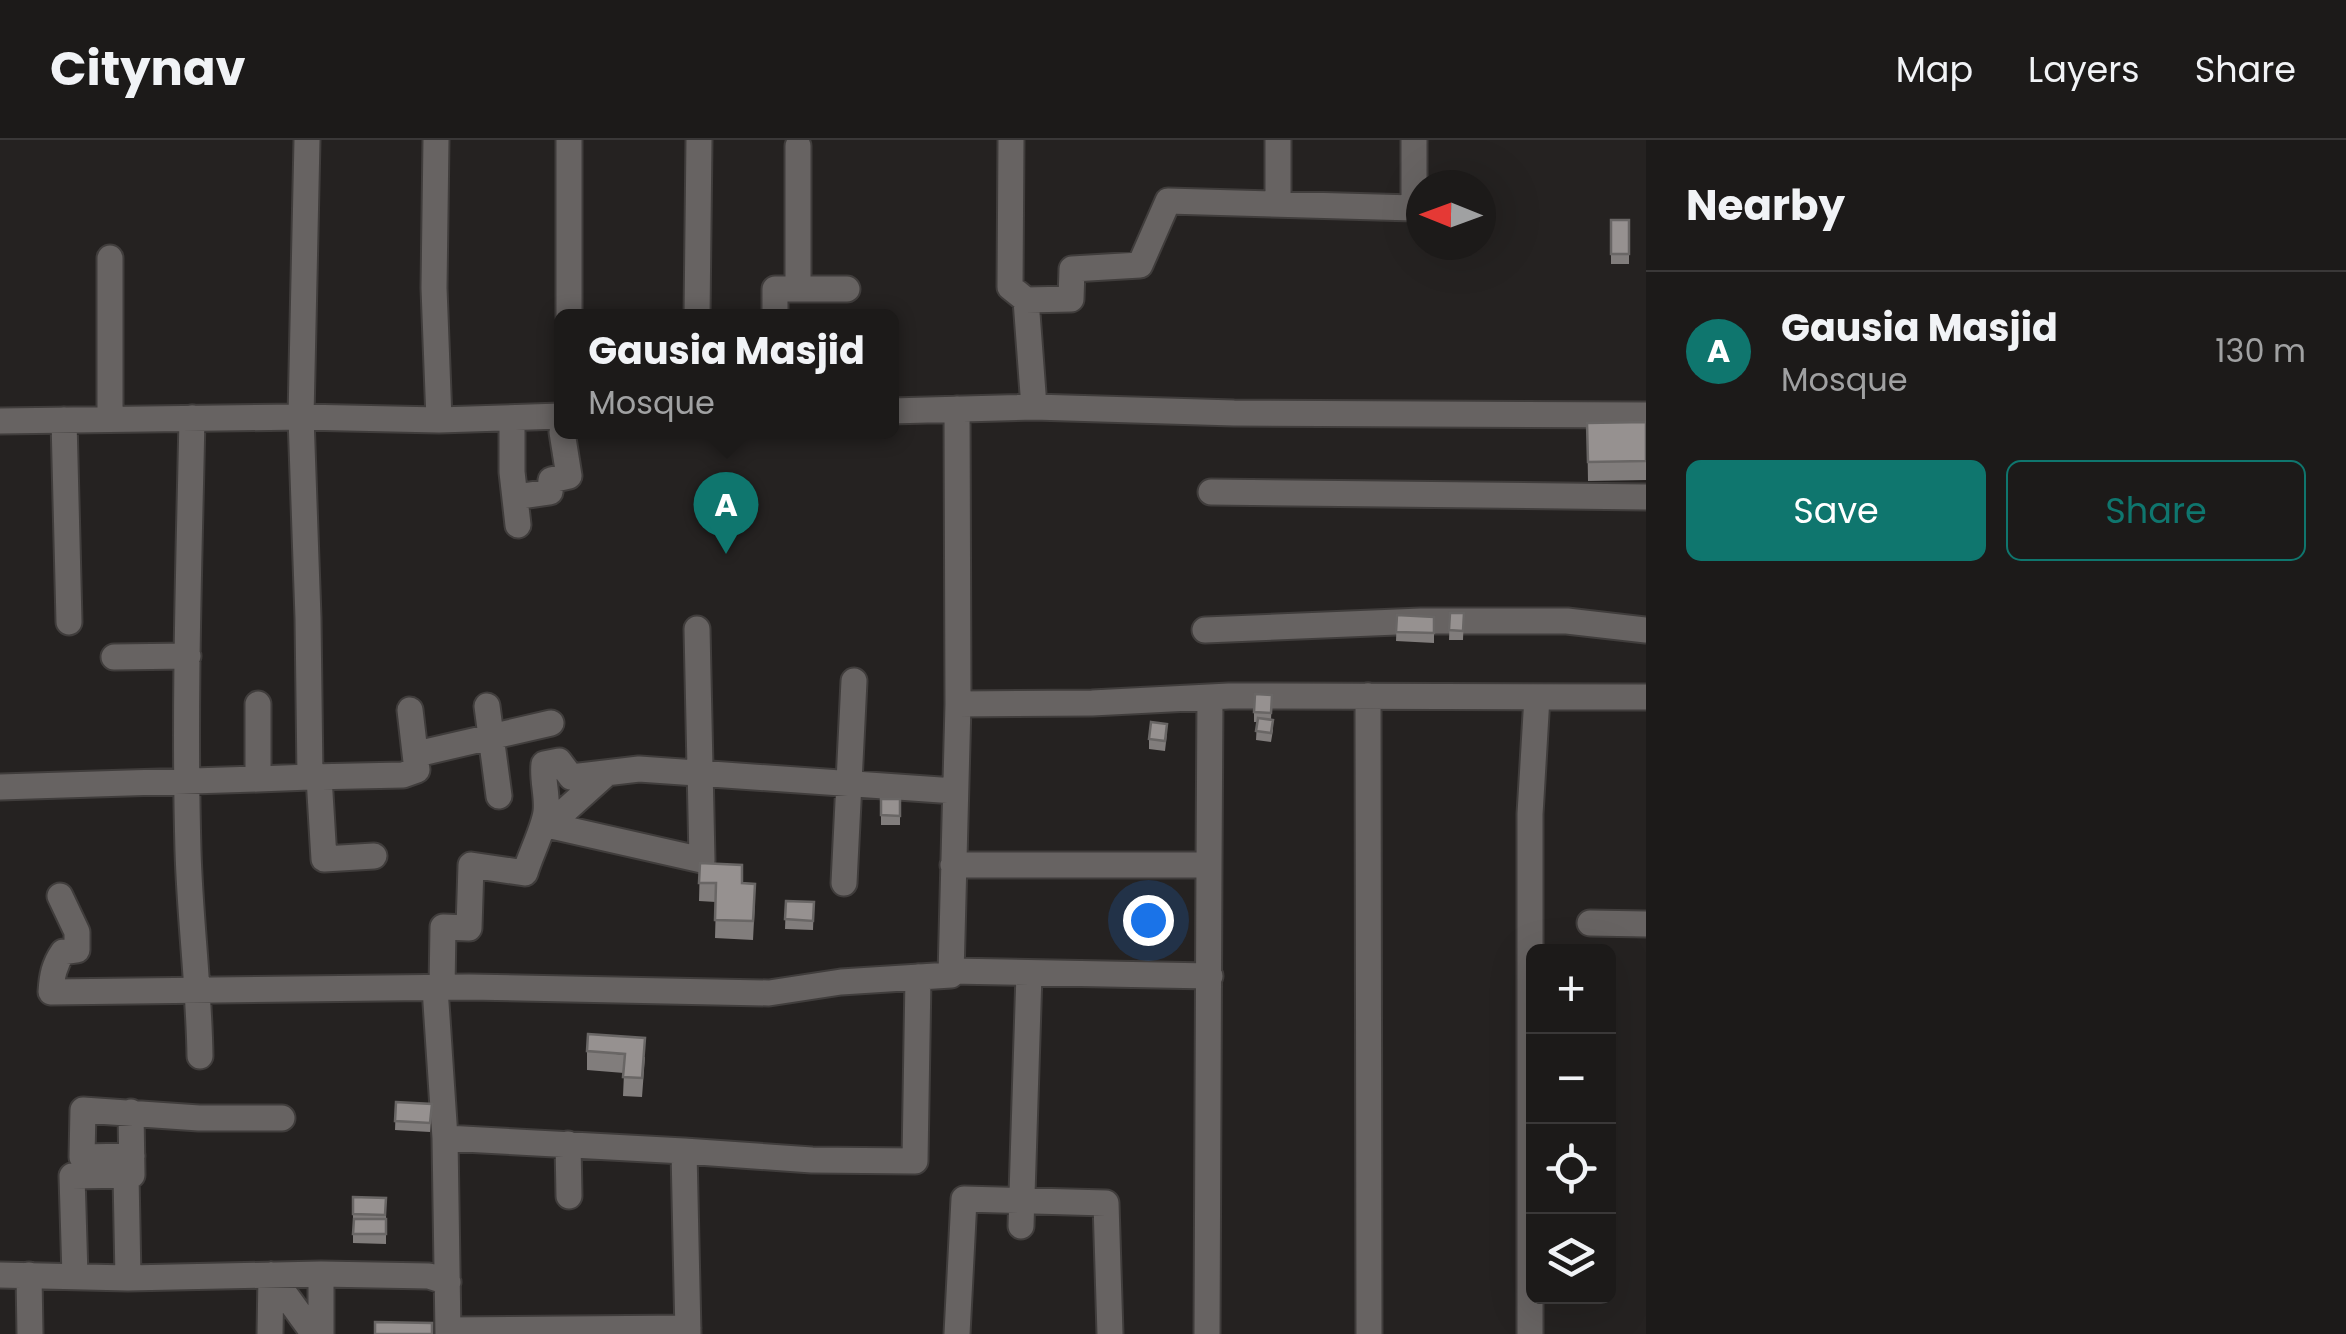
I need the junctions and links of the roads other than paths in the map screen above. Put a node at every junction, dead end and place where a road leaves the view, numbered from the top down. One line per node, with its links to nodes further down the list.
1 (308, 140): 21 (street)
2 (436, 140): 26 (street)
3 (570, 140): 14 (street)
4 (698, 140): 15 (street)
5 (1011, 140): 13 (street)
6 (1278, 140): 9 (street)
7 (1414, 140): 9 (street)
8 (798, 146): 11 (street)
9 (1278, 204): 13 (street)
10 (110, 258): 24 (street)
11 (798, 290): 12 (street); 16 (street)
12 (846, 290)
13 (1026, 300): 17 (street)
14 (569, 309)
15 (697, 309)
16 (775, 309)
17 (1034, 406): 18 (street); 20 (street)
18 (956, 409): 19 (street); 46 (street)
19 (899, 410)
20 (1646, 415)
21 (301, 417): 22 (street); 26 (street); 54 (street)
22 (192, 418): 24 (street); 38 (street)
23 (512, 418): 26 (street); 28 (street); 31 (street)
24 (110, 419): 25 (street)
25 (64, 420): 27 (street); 34 (street)
26 (439, 420)
27 (0, 421)
28 (554, 421)
29 (564, 439): 31 (street)
30 (1211, 492): 32 (street)
31 (514, 497): 33 (street)
32 (1646, 497)
33 (518, 525)
34 (69, 622)
35 (696, 629): 53 (street)
36 (1205, 630): 37 (street)
37 (1646, 630)
38 (188, 656): 39 (street); 55 (street)
39 (114, 657)
40 (854, 682): 57 (street)
41 (1368, 696): 42 (street); 44 (street); 100 (street)
42 (1538, 696): 43 (street); 101 (street)
43 (1646, 696)
44 (1210, 697): 46 (street); 65 (street)
45 (258, 704): 56 (street)
46 (958, 704): 59 (street)
47 (487, 706): 50 (street)
48 (410, 710): 51 (street)
49 (552, 724): 50 (street)
50 (492, 737): 51 (street); 60 (street)
51 (417, 754): 54 (street)
52 (607, 773): 53 (street); 61 (street); 62 (street)
53 (698, 775): 57 (street); 62 (street)
54 (314, 777): 56 (street); 63 (street)
55 (188, 779): 56 (street); 58 (street); 75 (street)
56 (258, 779)
57 (849, 784): 59 (street); 66 (street)
58 (0, 787)
59 (954, 791): 64 (street)
60 (499, 796)
61 (567, 809)
62 (543, 824): 74 (street)
63 (374, 856)
64 (953, 865): 65 (street); 70 (street)
65 (1209, 865): 72 (street)
66 (844, 884)
67 (60, 896): 75 (street)
68 (1590, 923): 69 (street)
69 (1646, 924)
70 (952, 971): 71 (street); 73 (street)
71 (1029, 974): 72 (street); 84 (street)
72 (1210, 976): 99 (street)
73 (918, 977): 74 (street); 81 (street)
74 (438, 988): 75 (street); 79 (street)
75 (199, 990): 76 (street)
76 (200, 1056)
77 (132, 1112): 78 (street); 82 (street); 82 (street)
78 (282, 1118)
79 (445, 1138): 80 (street); 91 (street)
80 (568, 1144): 81 (street); 83 (street)
81 (684, 1150): 92 (street)
82 (129, 1166): 89 (street); 90 (street)
83 (568, 1196)
84 (1021, 1214): 97 (street); 98 (street)
85 (0, 1274): 87 (street)
86 (321, 1274): 88 (street); 91 (street); 96 (street)
87 (29, 1275): 89 (street); 94 (street)
88 (271, 1275): 90 (street); 95 (street); 96 (street)
89 (74, 1276): 90 (street)
90 (128, 1278)
91 (448, 1282): 93 (street)
92 (688, 1331): 93 (street)
93 (448, 1332)
94 (30, 1334)
95 (270, 1334)
96 (318, 1334)
97 (957, 1334)
98 (1110, 1334)
99 (1207, 1334)
100 (1369, 1334)
101 (1530, 1334)

